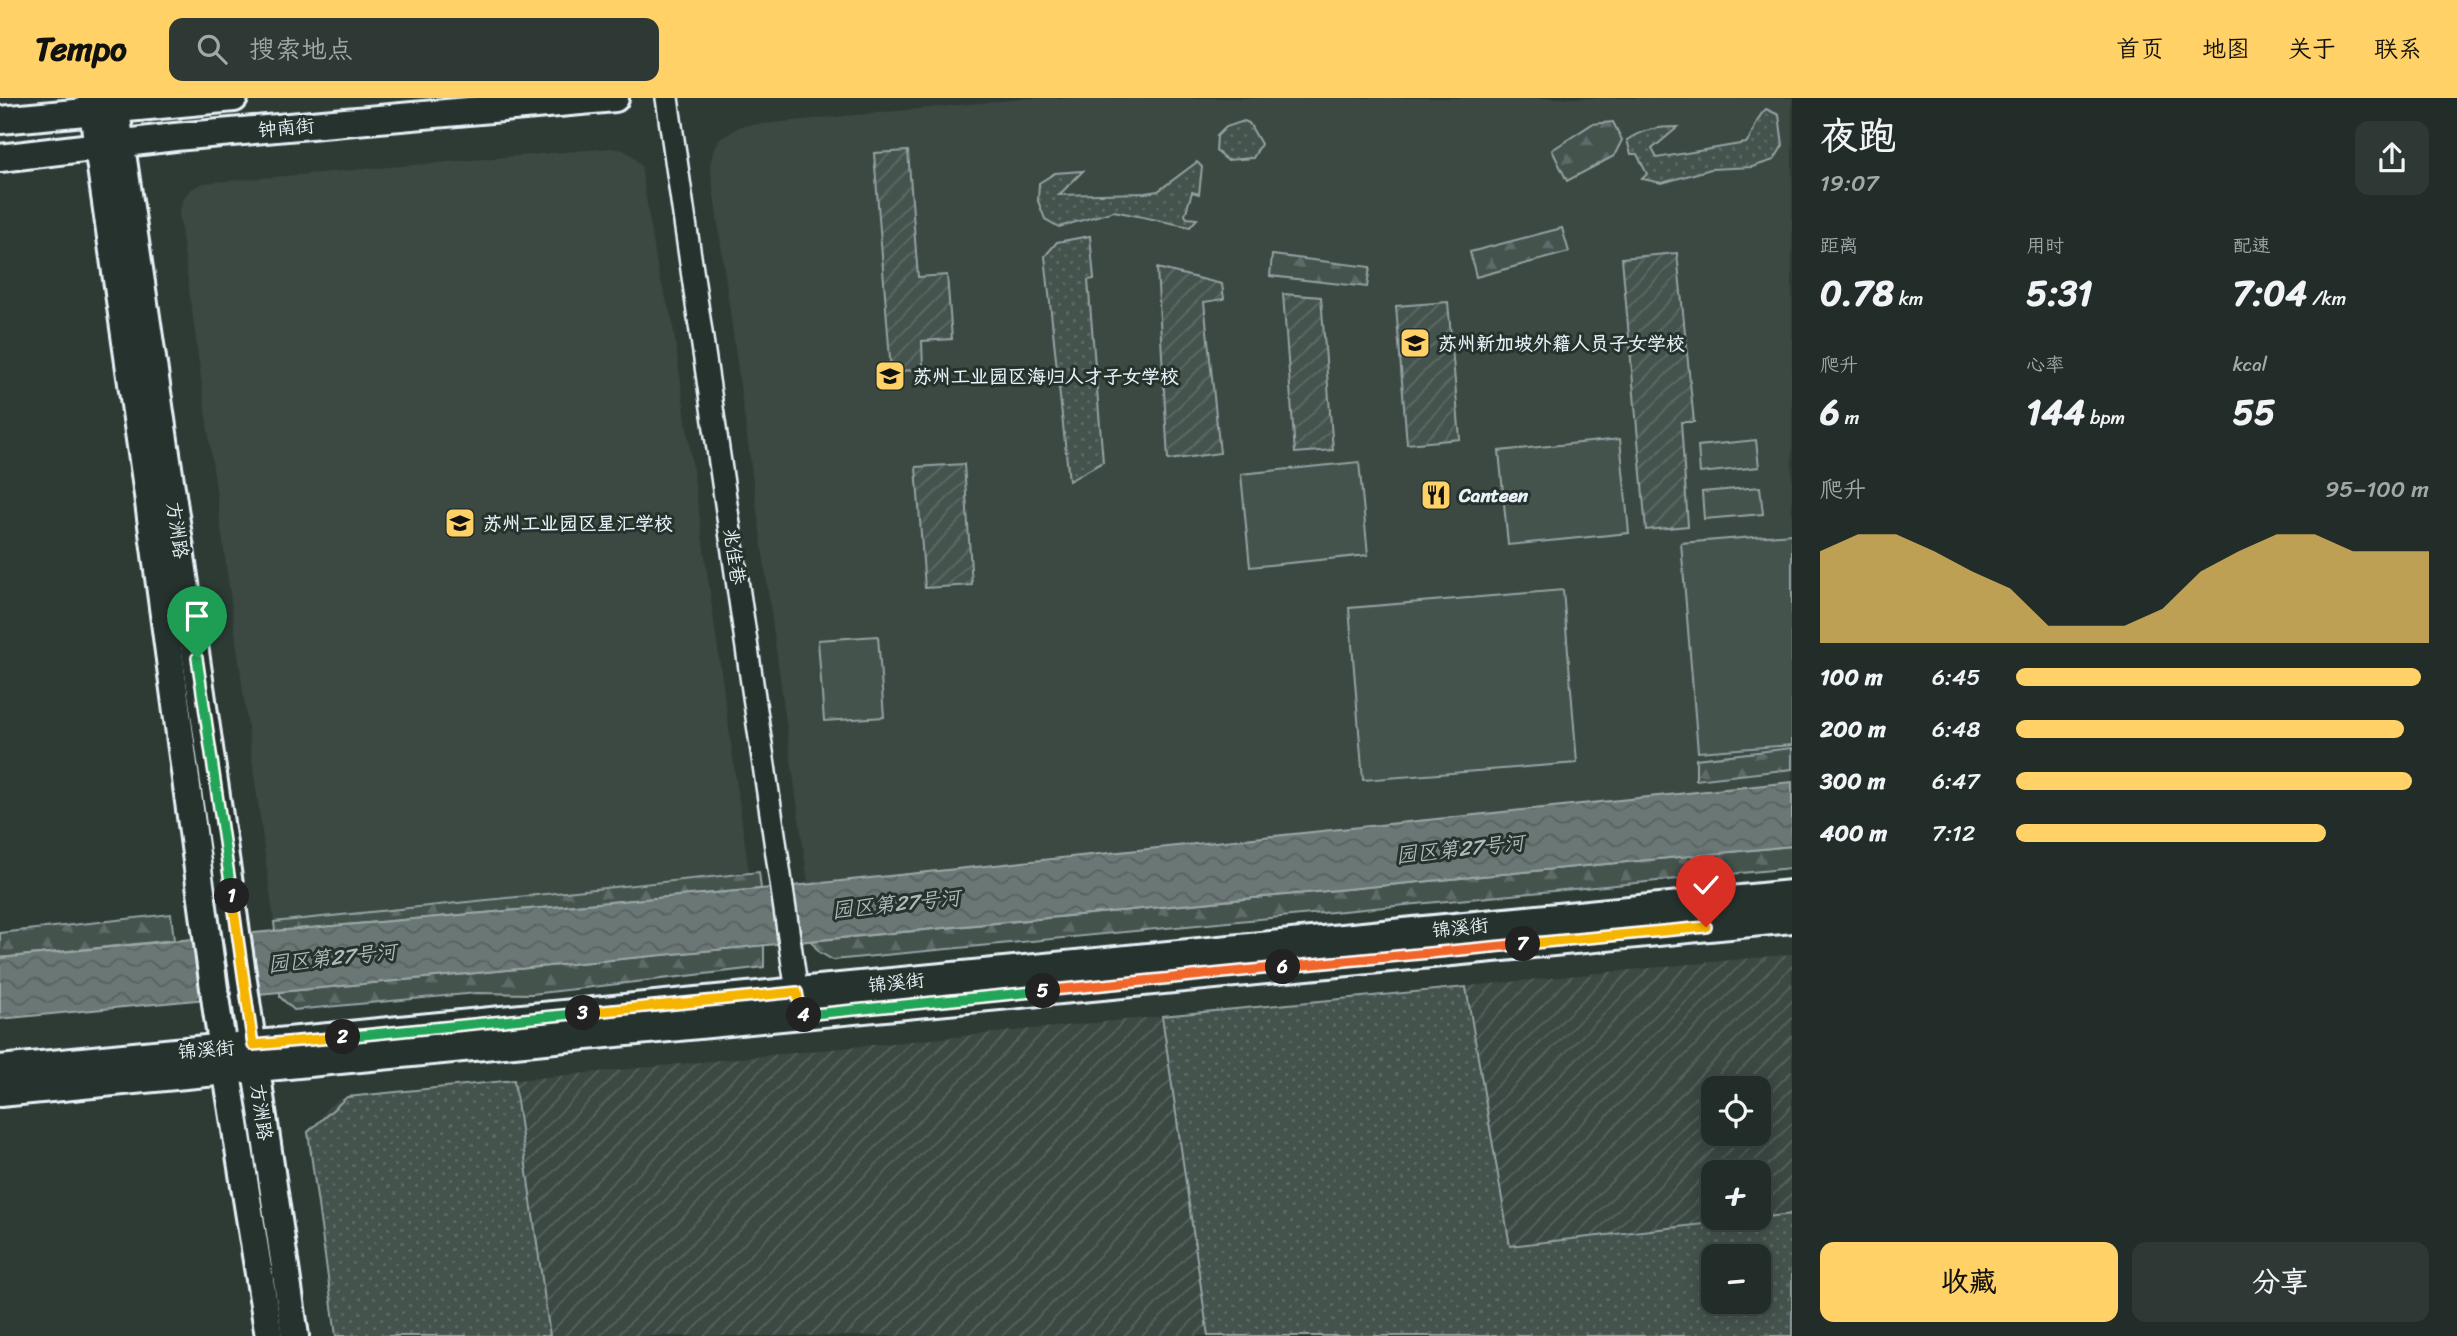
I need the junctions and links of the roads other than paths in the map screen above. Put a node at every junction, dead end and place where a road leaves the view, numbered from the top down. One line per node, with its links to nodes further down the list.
1 (233, 98): 4 (main road)
2 (615, 98): 6 (main road, 钟南街)
3 (667, 98): 10 (street, 兆佳巷)
4 (103, 104): 5 (main road); 6 (main road, 方洲路)
5 (0, 120)
6 (108, 147): 7 (main road, 钟南街); 11 (main road, 方洲路); 12 (main road, 方洲路)
7 (0, 159)
8 (1792, 894): 10 (main road, 锦溪街)
9 (1792, 919): 10 (main road, 锦溪街)
10 (799, 1003): 11 (main road, 锦溪街)
11 (254, 1057): 12 (main road, 锦溪街); 16 (main road, 方洲路)
12 (225, 1059): 13 (main road, 锦溪街); 14 (main road, 锦溪街); 15 (main road, 方洲路)
13 (0, 1069)
14 (0, 1093)
15 (269, 1336)
16 (295, 1336)

